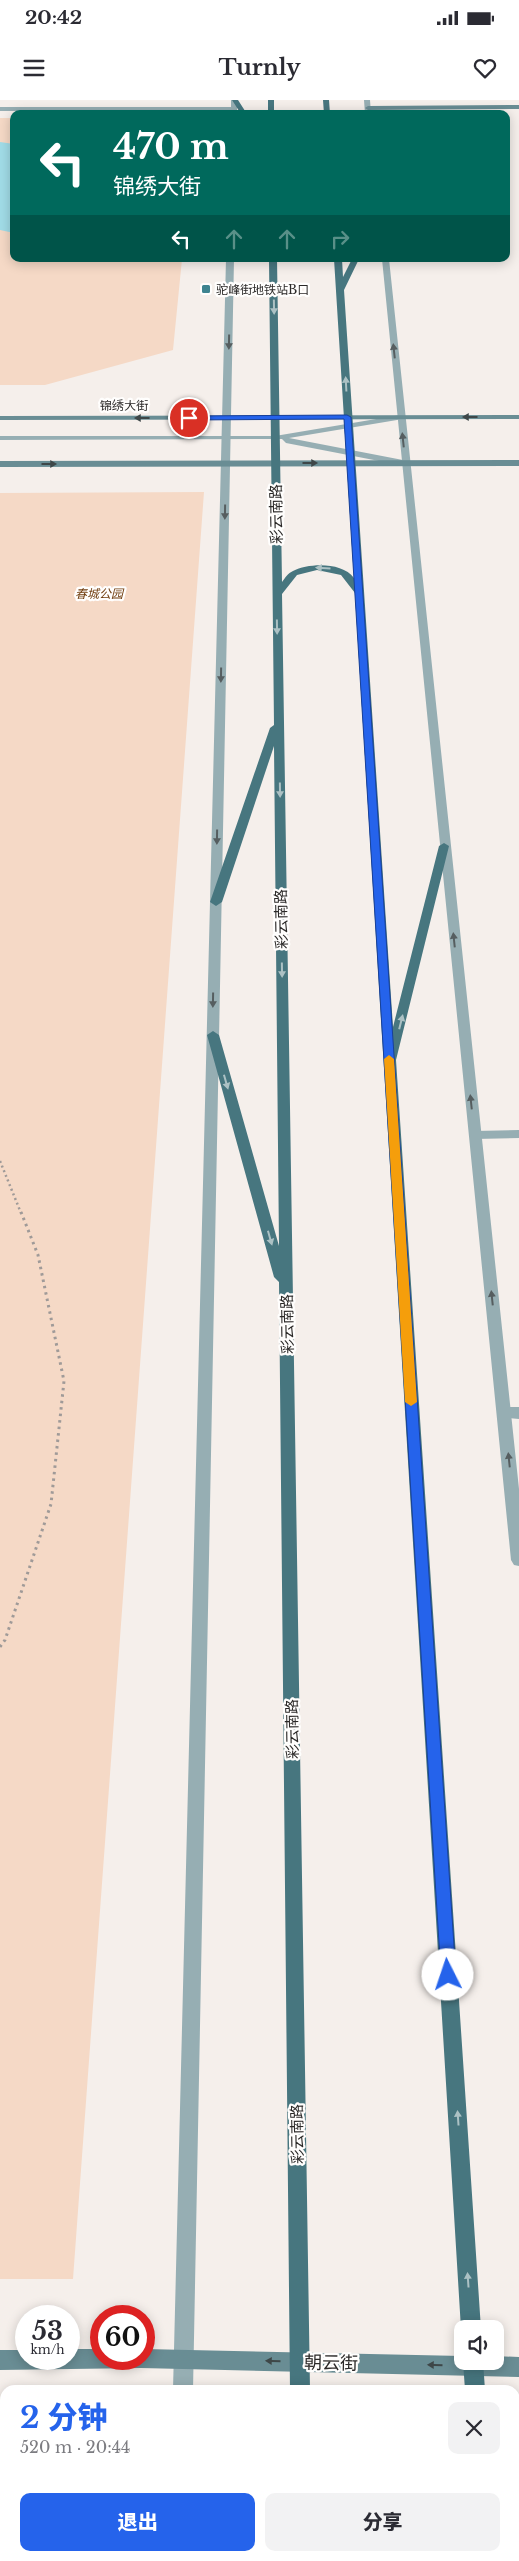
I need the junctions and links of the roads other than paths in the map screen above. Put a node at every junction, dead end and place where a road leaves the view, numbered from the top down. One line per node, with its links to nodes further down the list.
1 (480, 107): 2 (main road); 5 (main road); 6 (main road)
2 (519, 107)
3 (0, 109): 4 (street)
4 (117, 110)
5 (396, 110)
6 (461, 110)
7 (230, 262): 16 (street, one-way to 16)
8 (273, 262): 17 (main road, 彩云南路, one-way to 17)
9 (338, 262): 12 (main road)
10 (354, 262): 12 (main road)
11 (385, 262): 13 (street, one-way to 11)
12 (340, 290): 18 (main road, one-way to 12)
13 (400, 417): 14 (main road, one-way to 13); 18 (street); 24 (street, one-way to 13)
14 (519, 417)
15 (0, 418): 16 (main road, 锦绣大街, one-way to 15)
16 (227, 418): 17 (main road, 锦绣大街); 20 (street)
17 (275, 418): 18 (main road, 锦绣大街); 21 (main road, 彩云南路)
18 (348, 422): 21 (street); 22 (main road)
19 (0, 438): 20 (street)
20 (227, 438): 21 (street); 27 (street)
21 (275, 438): 22 (street); 23 (main road, 彩云南路)
22 (350, 458): 23 (main road, one-way to 22); 24 (main road); 29 (main road)
23 (276, 463): 27 (main road); 28 (main road, 彩云南路)
24 (405, 463): 25 (main road); 31 (street)
25 (519, 463)
26 (0, 464): 27 (main road, one-way to 27)
27 (226, 464): 32 (street, one-way to 32)
28 (277, 594): 29 (main road, one-way to 28); 30 (main road, 彩云南路, one-way to 30)
29 (358, 596): 34 (main road)
30 (279, 718): 32 (main road); 37 (main road, 彩云南路, one-way to 37)
31 (444, 846): 34 (main road, one-way to 31); 36 (street, one-way to 31)
32 (216, 902): 33 (street, one-way to 33)
33 (213, 1035): 37 (main road, one-way to 37); 42 (street)
34 (389, 1070): 41 (main road, one-way to 34)
35 (519, 1134): 36 (street)
36 (475, 1135): 38 (street, one-way to 36)
37 (286, 1294): 46 (main road, 彩云南路)
38 (504, 1413): 39 (street); 40 (street, one-way to 38)
39 (519, 1413)
40 (519, 1560)
41 (470, 2320)
42 (183, 2358): 44 (main road, 朝云街); 46 (main road, 朝云街, one-way to 42); 51 (street)
43 (90, 2359): 45 (main road)
44 (155, 2359)
45 (0, 2360)
46 (300, 2362): 47 (main road, 朝云街, one-way to 46); 52 (main road, 彩云南路)
47 (454, 2364)
48 (504, 2366): 49 (main road, 朝云街)
49 (519, 2367)
50 (474, 2370): 53 (main road)
51 (183, 2385)
52 (300, 2385)
53 (475, 2385)

